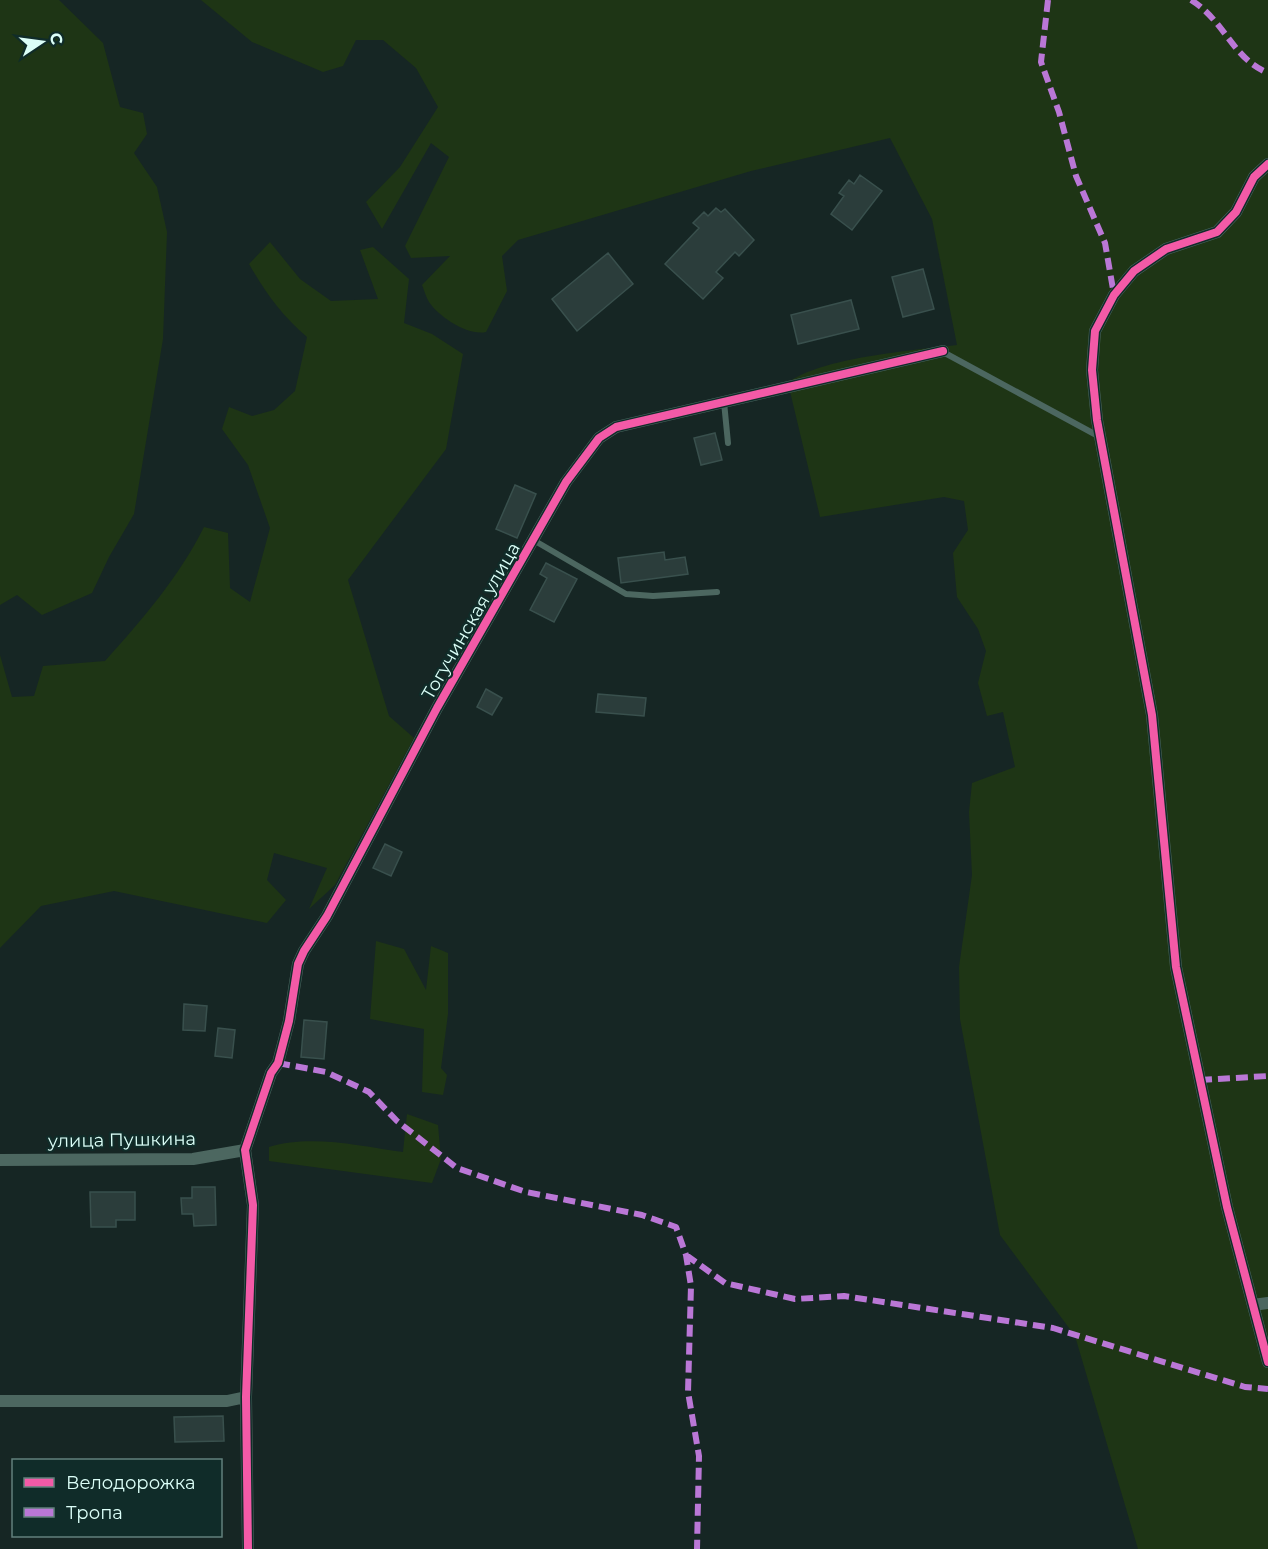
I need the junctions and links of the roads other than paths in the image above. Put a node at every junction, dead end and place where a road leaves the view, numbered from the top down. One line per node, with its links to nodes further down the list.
1 (1268, 164): 4 (street)
2 (943, 351): 3 (street, Тогучинская улица); 4 (lane)
3 (724, 402): 5 (lane); 6 (street, Тогучинская улица)
4 (1101, 437): 11 (street)
5 (728, 444)
6 (534, 541): 7 (lane); 8 (street, Тогучинская улица)
7 (717, 592)
8 (245, 1150): 9 (street, улица Пушкина); 13 (street)
9 (0, 1161)
10 (1268, 1303): 11 (street)
11 (1252, 1305): 12 (street)
12 (1268, 1362)
13 (246, 1397): 14 (street); 15 (street)
14 (0, 1401)
15 (248, 1549)

